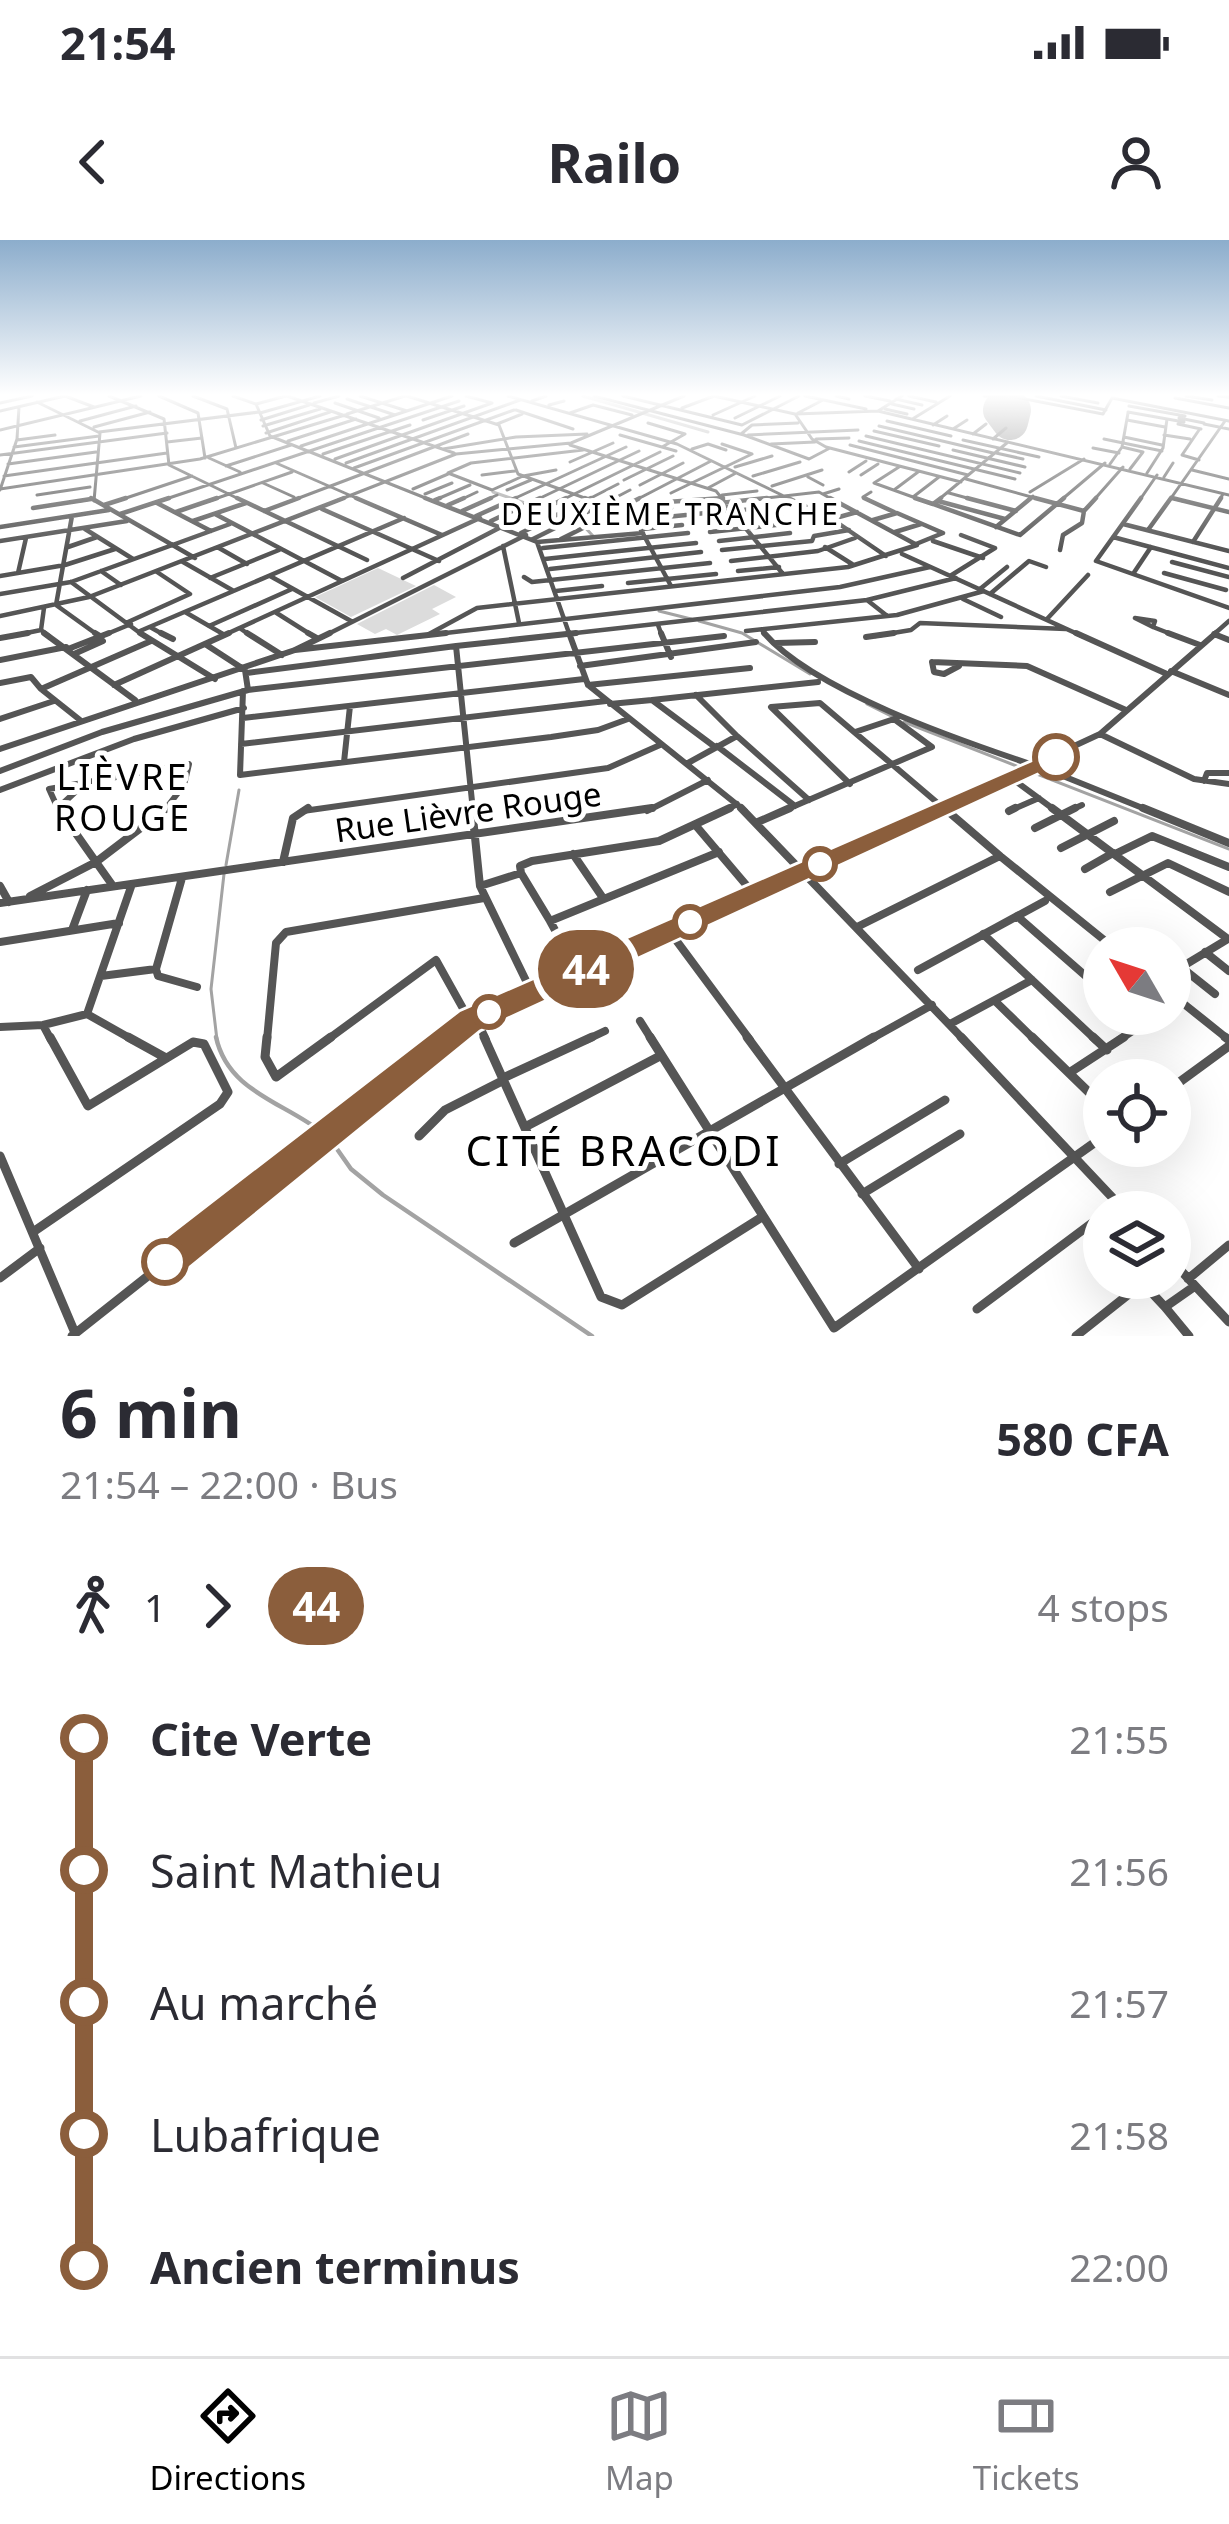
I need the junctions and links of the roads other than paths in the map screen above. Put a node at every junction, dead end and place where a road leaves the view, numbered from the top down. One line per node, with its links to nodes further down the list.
1 (14, 447): 81 (street)
2 (97, 447): 55 (street)
3 (167, 447): 58 (street)
4 (204, 447): 67 (street)
5 (282, 447): 92 (street)
6 (299, 447): 52 (street)
7 (321, 447): 52 (street)
8 (343, 447): 62 (street)
9 (368, 447): 72 (street)
10 (390, 447): 83 (street)
11 (410, 447): 96 (street)
12 (432, 447): 108 (street)
13 (438, 447): 45 (street)
14 (456, 447): 45 (street)
15 (536, 447): 48 (street)
16 (575, 447): 49 (street)
17 (604, 447): 59 (street)
18 (626, 447): 65 (street)
19 (652, 447): 50 (street)
20 (664, 447): 50 (street)
21 (684, 447): 68 (street)
22 (698, 447): 46 (street)
23 (718, 447): 47 (street)
24 (727, 447): 47 (street)
25 (735, 447): 47 (street)
26 (777, 447): 42 (street)
27 (858, 447): 61 (street)
28 (886, 447): 43 (street)
29 (915, 447): 85 (street)
30 (974, 447): 56 (street)
31 (983, 447): 56 (street)
32 (1002, 447): 56 (street)
33 (1031, 447): 71 (street)
34 (1105, 447): 44 (street)
35 (1121, 447): 86 (street)
36 (1126, 447): 57 (street)
37 (1131, 447): 54 (street)
38 (1163, 447): 54 (street)
39 (1188, 447): 75 (street)
40 (1208, 447): 75 (street)
41 (236, 448): 67 (street)
42 (830, 448): 64 (street)
43 (890, 448): 61 (street); 102 (street)
44 (1093, 448)
45 (443, 449): 60 (street)
46 (692, 449)
47 (730, 449): 68 (street); 93 (street)
48 (508, 450): 60 (street); 73 (street)
49 (583, 450): 59 (street); 73 (street)
50 (660, 450): 90 (street); 99 (street)
51 (953, 450): 69 (street)
52 (309, 451): 62 (street); 82 (street)
53 (639, 451): 76 (street)
54 (1162, 451): 57 (street); 111 (street)
55 (96, 452): 80 (street); 81 (street)
56 (997, 452): 66 (street); 69 (street); 70 (street)
57 (1143, 452): 97 (street)
58 (168, 453): 80 (street); 88 (street)
59 (591, 453): 65 (street); 77 (street)
60 (456, 454): 89 (street)
61 (883, 454): 74 (street); 124 (street)
62 (320, 455): 72 (street)
63 (772, 456): 100 (street)
64 (854, 456): 74 (street); 91 (street)
65 (604, 457): 76 (street); 138 (street)
66 (1039, 457)
67 (206, 458): 88 (street); 92 (street)
68 (712, 459): 93 (street); 127 (street)
69 (989, 459): 85 (street); 95 (street)
70 (1023, 459)
71 (1084, 459): 86 (street); 167 (street)
72 (332, 460): 83 (street)
73 (512, 460): 105 (street); 109 (street)
74 (871, 460): 79 (street); 106 (street)
75 (1199, 460): 103 (street)
76 (619, 461): 90 (street); 149 (street)
77 (570, 462)
78 (800, 462): 120 (street)
79 (880, 462): 94 (street); 115 (street)
80 (95, 463): 116 (street); 117 (street)
81 (8, 464): 116 (street)
82 (276, 464): 104 (street); 112 (street)
83 (343, 464): 96 (street)
84 (683, 464): 113 (street)
85 (983, 464): 102 (street); 110 (street)
86 (1107, 464): 97 (street); 180 (street)
87 (1173, 464): 122 (street)
88 (169, 465): 117 (street); 118 (street)
89 (428, 465): 109 (street); 131 (street)
90 (633, 465): 99 (street); 162 (street)
91 (841, 465)
92 (226, 466): 112 (street)
93 (724, 466): 100 (street); 136 (street)
94 (899, 467): 107 (street); 132 (street)
95 (1025, 467)
96 (354, 468): 108 (street)
97 (1126, 468): 111 (street); 195 (street)
98 (556, 470): 119 (street)
99 (647, 470): 113 (street); 175 (street)
100 (738, 470): 147 (street); 169 (street)
101 (822, 470): 121 (street)
102 (976, 470): 124 (street); 125 (street)
103 (1191, 470): 129 (street); 133 (street)
104 (294, 471): 130 (street); 146 (street)
105 (515, 471): 114 (street); 119 (street)
106 (849, 472)
107 (918, 472): 123 (street); 154 (street)
108 (367, 473): 131 (street); 146 (street)
109 (448, 473): 137 (street); 151 (street)
110 (1020, 473)
111 (1147, 473): 122 (street)
112 (244, 474): 141 (street)
113 (663, 474): 127 (street); 142 (street)
114 (482, 475)
115 (861, 475)
116 (4, 476): 148 (street)
117 (92, 476): 134 (street); 145 (street)
118 (192, 476): 141 (street); 182 (street)
119 (524, 476): 126 (street); 137 (street)
120 (754, 476)
121 (804, 476): 128 (street); 143 (street)
122 (1160, 476): 129 (street); 222 (street)
123 (940, 477): 124 (street); 170 (street)
124 (966, 478): 140 (street); 159 (street); 167 (street)
125 (1015, 478)
126 (532, 479): 138 (street); 152 (street)
127 (677, 479): 136 (street); 190 (street)
128 (794, 479): 144 (street); 158 (street)
129 (1183, 481): 160 (street); 172 (street)
130 (262, 482): 161 (street); 174 (street)
131 (388, 482): 151 (street); 168 (street)
132 (874, 482): 139 (street); 154 (street)
133 (1229, 482): 160 (street)
134 (41, 483): 148 (street); 164 (street)
135 (452, 483): 165 (street)
136 (693, 483): 147 (street); 163 (street)
137 (473, 484): 176 (street)
138 (545, 484): 149 (street); 206 (street)
139 (865, 484)
140 (1004, 484)
141 (211, 485): 161 (street); 177 (street)
142 (640, 485)
143 (824, 485)
144 (772, 486)
145 (90, 487): 164 (street); 173 (street)
146 (330, 487): 168 (street); 174 (street)
147 (708, 488): 171 (street)
148 (0, 489)
149 (560, 489): 162 (street); 215 (street)
150 (839, 489): 158 (street)
151 (410, 490): 165 (street)
152 (507, 490)
153 (630, 490): 181 (street)
154 (894, 490): 170 (street)
155 (758, 491): 171 (street)
156 (477, 492): 183 (street)
157 (871, 492): 199 (street)
158 (821, 493): 169 (street); 197 (street)
159 (949, 493): 179 (street); 194 (street)
160 (1225, 493): 188 (street)
161 (229, 494): 178 (street); 196 (street)
162 (574, 494): 175 (street); 225 (street)
163 (671, 494)
164 (37, 495): 186 (street)
165 (422, 495): 176 (street)
166 (497, 495): 192 (street)
167 (1030, 495): 180 (street); 194 (street)
168 (353, 496): 187 (street); 207 (street)
169 (787, 497): 171 (street); 210 (street)
170 (913, 497): 179 (street)
171 (725, 498): 184 (street); 193 (street); 208 (street)
172 (1172, 498): 188 (street); 232 (street)
173 (91, 499): 182 (street); 186 (street)
174 (298, 499): 191 (street)
175 (588, 499): 181 (street); 249 (street)
176 (435, 500): 183 (street)
177 (158, 502): 196 (street); 200 (street)
178 (247, 503): 191 (street); 201 (street)
179 (935, 503): 213 (street); 226 (street)
180 (1059, 503): 195 (street); 226 (street)
181 (603, 504): 190 (street); 249 (street)
182 (104, 505): 189 (street)
183 (448, 505): 192 (street)
184 (692, 506)
185 (770, 507): 193 (street)
186 (33, 508): 216 (street)
187 (322, 508): 217 (street); 234 (street)
188 (1214, 508): 198 (street); 254 (street)
189 (111, 509): 200 (street); 204 (street)
190 (618, 509): 208 (street)
191 (264, 511): 217 (street)
192 (462, 511): 206 (street)
193 (734, 511): 202 (street); 209 (street)
194 (1016, 511): 213 (street)
195 (1084, 511): 270 (street)
196 (176, 512): 214 (street)
197 (857, 512): 210 (street); 212 (street)
198 (1229, 512)
199 (897, 513): 212 (street); 221 (street)
200 (120, 514): 211 (street)
201 (215, 514): 214 (street); 219 (street)
202 (696, 514)
203 (686, 515): 208 (street)
204 (72, 516): 216 (street); 230 (street)
205 (781, 516): 209 (street)
206 (478, 517): 215 (street); 240 (street)
207 (404, 518): 234 (street); 240 (street)
208 (635, 518): 239 (street)
209 (740, 519): 218 (street); 229 (street)
210 (832, 519): 231 (street)
211 (130, 520): 227 (street); 256 (street)
212 (873, 520): 236 (street)
213 (1005, 520): 226 (street)
214 (193, 521): 233 (street)
215 (490, 521): 225 (street)
216 (31, 522): 224 (street)
217 (287, 522): 241 (street); 258 (street)
218 (709, 522)
219 (230, 524): 233 (street); 241 (street)
220 (794, 524): 229 (street)
221 (923, 524): 236 (street); 248 (street)
222 (1123, 524): 232 (street); 245 (street)
223 (682, 525): 239 (street)
224 (0, 527)
225 (505, 527): 249 (street); 284 (street)
226 (996, 527)
227 (83, 528): 230 (street); 243 (street)
228 (584, 528): 252 (street)
229 (747, 528): 235 (street); 244 (street)
230 (70, 530): 246 (street); 261 (street)
231 (849, 530): 247 (street); 260 (street)
232 (1148, 530): 254 (street)
233 (211, 531): 256 (street)
234 (373, 532): 258 (street); 268 (street)
235 (710, 532)
236 (896, 532): 257 (street)
237 (688, 533): 239 (street)
238 (790, 533): 244 (street)
239 (644, 534): 250 (street); 264 (street)
240 (442, 535): 268 (street)
241 (253, 536): 263 (street); 267 (street)
242 (961, 536): 280 (street)
243 (97, 537): 261 (street); 266 (street)
244 (755, 537): 253 (street); 260 (street)
245 (1113, 537): 265 (street); 309 (street)
246 (26, 538): 251 (street); 305 (street)
247 (856, 538): 262 (street); 279 (street)
248 (930, 539): 257 (street); 280 (street)
249 (532, 540): 250 (street); 252 (street); 259 (street); 281 (street)
250 (594, 540): 252 (street); 273 (street)
251 (0, 541)
252 (558, 541)
253 (719, 541)
254 (1192, 542): 271 (street)
255 (696, 543): 264 (street)
256 (173, 544): 278 (street); 282 (street)
257 (916, 544): 274 (street)
258 (339, 546): 283 (street); 287 (street)
259 (503, 546): 342 (street); 357 (street)
260 (762, 546): 269 (street); 276 (street)
261 (68, 547): 292 (street)
262 (826, 547): 276 (street); 293 (street)
263 (219, 548): 278 (street); 289 (street)
264 (652, 548): 273 (street); 277 (street)
265 (1151, 548): 275 (street); 309 (street)
266 (115, 549): 282 (street); 292 (street)
267 (280, 550): 287 (street); 289 (street)
268 (411, 550): 284 (street); 320 (street)
269 (722, 550)
270 (1060, 550)
271 (1229, 551)
272 (701, 552): 277 (street)
273 (600, 553): 281 (street); 291 (street)
274 (901, 554): 279 (street); 294 (street)
275 (1177, 554): 288 (street); 298 (street)
276 (770, 556): 285 (street); 300 (street)
277 (657, 557): 291 (street); 297 (street)
278 (195, 558): 286 (street)
279 (889, 558): 293 (street)
280 (982, 558): 314 (street)
281 (545, 559): 299 (street)
282 (133, 560): 301 (street)
283 (367, 560)
284 (439, 561): 316 (street)
285 (730, 561)
286 (183, 562): 303 (street); 315 (street)
287 (304, 562): 312 (street); 320 (street)
288 (1172, 562): 307 (street); 326 (street)
289 (247, 563): 315 (street)
290 (710, 563): 297 (street)
291 (605, 564): 299 (street); 306 (street)
292 (65, 566): 305 (street); 325 (street)
293 (855, 566): 304 (street)
294 (930, 567): 314 (street); 331 (street)
295 (1007, 567): 318 (street)
296 (1046, 567): 323 (street)
297 (663, 568): 306 (street); 317 (street)
298 (1229, 568)
299 (548, 569): 319 (street)
300 (781, 570): 302 (street); 304 (street); 329 (street)
301 (101, 571): 322 (street); 327 (street)
302 (738, 571)
303 (157, 572): 327 (street); 359 (street)
304 (805, 572): 331 (street)
305 (18, 573): 311 (street)
306 (609, 573): 319 (street)
307 (1164, 573): 321 (street); 326 (street)
308 (716, 574): 317 (street)
309 (1133, 574): 321 (street)
310 (1088, 575): 356 (street)
311 (0, 576)
312 (270, 576): 330 (street); 333 (street)
313 (524, 577): 319 (street)
314 (953, 577): 332 (street); 341 (street)
315 (210, 578): 333 (street)
316 (403, 578)
317 (668, 578): 324 (street); 329 (street)
318 (994, 578): 323 (street); 332 (street)
319 (552, 580): 336 (street)
320 (342, 581): 338 (street)
321 (1158, 581): 343 (street)
322 (71, 582): 325 (street); 337 (street)
323 (1004, 582): 332 (street)
324 (628, 583)
325 (60, 584): 334 (street); 344 (street)
326 (1228, 584): 343 (street)
327 (121, 585): 337 (street)
328 (602, 586): 336 (street)
329 (671, 586): 336 (street)
330 (292, 589): 338 (street); 362 (street)
331 (822, 589): 335 (street)
332 (984, 591): 339 (street); 356 (street)
333 (234, 592): 348 (street)
334 (0, 594)
335 (786, 594): 340 (street); 347 (street)
336 (557, 595): 342 (street); 355 (street)
337 (89, 597): 344 (street); 359 (street)
338 (308, 597): 349 (street); 357 (street)
339 (964, 599): 353 (street); 354 (street)
340 (736, 600): 351 (street); 355 (street)
341 (867, 600): 347 (street); 353 (street)
342 (516, 604): 360 (street); 374 (street)
343 (1220, 604): 346 (street)
344 (56, 605): 345 (street); 381 (street)
345 (44, 608): 350 (street); 367 (street)
346 (1229, 608)
347 (798, 609): 351 (street)
348 (185, 612): 362 (street); 363 (street)
349 (275, 613): 366 (street); 380 (street)
350 (9, 614): 352 (street); 365 (street)
351 (745, 615): 361 (street)
352 (0, 616)
353 (882, 616): 368 (street); 372 (street)
354 (1001, 616)
355 (564, 618): 360 (street); 373 (street)
356 (1047, 620): 369 (street)
357 (351, 621): 380 (street)
358 (1227, 622): 375 (street)
359 (129, 623): 370 (street); 381 (street)
360 (519, 623): 374 (street)
361 (658, 625): 373 (street); 385 (street)
362 (209, 626): 376 (street)
363 (150, 627): 370 (street); 382 (street)
364 (1153, 627): 390 (street)
365 (6, 628)
366 (241, 628): 376 (street); 395 (street)
367 (40, 630): 379 (street); 392 (street)
368 (762, 630): 371 (street); 389 (street)
369 (1070, 630): 372 (street); 405 (street)
370 (140, 631): 383 (street)
371 (746, 631)
372 (893, 631): 378 (street)
373 (569, 633): 391 (street); 394 (street)
374 (429, 634): 393 (street)
375 (1214, 634): 384 (street); 390 (street)
376 (225, 636): 388 (street)
377 (724, 636): 385 (street)
378 (866, 637)
379 (0, 638)
380 (317, 638): 393 (street)
381 (102, 639): 392 (street)
382 (173, 639)
383 (151, 640): 396 (street); 401 (street)
384 (1229, 640)
385 (666, 642): 394 (street); 397 (street)
386 (756, 642): 397 (street)
387 (815, 642): 389 (street)
388 (205, 644): 396 (street); 404 (street)
389 (772, 644): 440 (street)
390 (1200, 645): 405 (street)
391 (456, 646): 402 (street); 404 (street)
392 (70, 650): 398 (street); 401 (street)
393 (295, 650): 395 (street)
394 (577, 652): 400 (street); 402 (street)
395 (282, 655): 404 (street)
396 (176, 657): 406 (street); 410 (street)
397 (671, 657): 400 (street)
398 (0, 661)
399 (963, 663): 422 (street)
400 (580, 666): 407 (street)
401 (89, 667): 410 (street); 411 (street)
402 (459, 667): 412 (street); 413 (street)
403 (750, 668): 407 (street)
404 (246, 672): 406 (street); 412 (street)
405 (1169, 672): 415 (street); 422 (street)
406 (214, 679): 418 (street)
407 (586, 682): 413 (street); 419 (street)
408 (818, 682): 414 (street)
409 (0, 683): 411 (street)
410 (114, 685): 418 (street)
411 (41, 688): 417 (street)
412 (245, 691): 421 (street); 441 (street)
413 (461, 692): 420 (street); 427 (street)
414 (697, 695): 416 (street); 431 (street)
415 (1229, 695)
416 (652, 700): 419 (street); 434 (street)
417 (54, 701): 424 (street); 426 (street)
418 (136, 701): 426 (street)
419 (608, 703): 425 (street); 427 (street)
420 (350, 705): 423 (street); 428 (street)
421 (244, 708): 423 (street); 450 (street)
422 (1126, 710): 430 (street)
423 (243, 718): 432 (street)
424 (0, 719)
425 (628, 719): 433 (street); 435 (street)
426 (80, 720): 436 (street)
427 (464, 720): 428 (street); 435 (street)
428 (347, 732): 432 (street); 437 (street)
429 (855, 732): 439 (street); 439 (street); 447 (street)
430 (1100, 734): 440 (street); 446 (street)
431 (737, 736): 434 (street); 452 (street)
432 (241, 744): 437 (street)
433 (660, 745): 438 (street); 449 (street)
434 (716, 747): 438 (street); 455 (street)
435 (467, 748): 437 (street); 449 (street)
436 (0, 749)
437 (344, 762)
438 (687, 763): 445 (street)
439 (893, 764): 447 (street); 457 (street)
440 (1037, 766): 443 (street); 466 (street)
441 (0, 771)
442 (1229, 773): 446 (street)
443 (1017, 776): 451 (street); 457 (street)
444 (88, 780): 456 (street); 456 (street); 472 (street)
445 (708, 780): 453 (street); 465 (street, Rue Lièvre Rouge)
446 (1204, 782): 448 (street)
447 (850, 784): 452 (street)
448 (1229, 784)
449 (468, 787): 465 (street); 473 (street)
450 (0, 790)
451 (1039, 798): 458 (street); 459 (street)
452 (809, 800): 455 (street)
453 (737, 804): 461 (street); 462 (street)
454 (1082, 805): 459 (street)
455 (795, 806): 461 (street)
456 (58, 808): 472 (street)
457 (943, 808): 471 (street); 476 (street)
458 (1009, 812)
459 (1062, 815): 463 (street); 464 (street)
460 (1114, 821): 464 (street)
461 (758, 822): 476 (street)
462 (697, 827): 468 (street); 469 (street)
463 (1035, 828)
464 (1088, 834): 467 (street); 470 (street)
465 (474, 836): 473 (street, Rue Lièvre Rouge); 483 (street)
466 (1229, 843)
467 (1061, 848)
468 (719, 852): 487 (street); 489 (street)
469 (573, 854): 477 (street); 489 (street)
470 (1114, 854): 474 (street); 475 (street); 478 (street)
471 (1000, 856): 496 (street); 497 (street)
472 (98, 862): 482 (street); 490 (street)
473 (283, 862): 479 (street, Rue Lièvre Rouge)
474 (1229, 867)
475 (1085, 869)
476 (804, 871): 487 (street); 497 (street)
477 (521, 873): 483 (street); 494 (street)
478 (1143, 875): 485 (street); 486 (street); 501 (street)
479 (182, 878): 480 (street, Rue Lièvre Rouge); 505 (street)
480 (132, 884): 482 (street, Rue Lièvre Rouge); 495 (street)
481 (0, 886): 492 (street)
482 (113, 886): 484 (street, Rue Lièvre Rouge)
483 (480, 886): 488 (street)
484 (86, 890): 490 (street, Rue Lièvre Rouge); 498 (street)
485 (1110, 892)
486 (1229, 892)
487 (753, 893): 499 (street)
488 (484, 898): 514 (street); 520 (street)
489 (603, 898): 494 (street)
490 (21, 900): 492 (street, Rue Lièvre Rouge)
491 (1045, 901): 493 (street)
492 (4, 902)
493 (1017, 916): 500 (street); 509 (street)
494 (550, 921): 508 (street)
495 (118, 923): 498 (street); 511 (street)
496 (1088, 927)
497 (857, 928): 517 (street)
498 (72, 930): 502 (street)
499 (670, 932): 508 (street); 535 (street)
500 (983, 934): 506 (street); 512 (street)
501 (1228, 939): 503 (street)
502 (0, 942)
503 (1205, 952): 504 (street); 507 (street)
504 (1191, 960)
505 (156, 969): 511 (street); 513 (street)
506 (918, 970)
507 (1229, 971)
508 (578, 972): 514 (street)
509 (1083, 974)
510 (1191, 975): 515 (street)
511 (101, 976): 519 (street)
512 (1032, 980): 516 (street); 528 (street)
513 (196, 987)
514 (532, 993): 520 (street)
515 (1215, 994)
516 (995, 1001): 522 (street); 531 (street)
517 (932, 1005): 522 (street); 535 (street)
518 (1191, 1014): 527 (street)
519 (87, 1015): 523 (street); 530 (street)
520 (473, 1019): 533 (street); 560 (street)
521 (640, 1021): 529 (street)
522 (950, 1024): 543 (street)
523 (43, 1025): 524 (street); 530 (street)
524 (0, 1027)
525 (605, 1031): 533 (street)
526 (1127, 1035): 528 (street)
527 (1229, 1043): 532 (street)
528 (1107, 1050): 531 (street)
529 (660, 1055): 537 (street); 538 (street)
530 (166, 1058): 550 (street)
531 (1069, 1073): 534 (street)
532 (1191, 1073)
533 (503, 1079): 537 (street); 540 (street)
534 (1083, 1087)
535 (783, 1088): 538 (street); 544 (street)
536 (945, 1100): 544 (street)
537 (525, 1127): 547 (street)
538 (706, 1129): 547 (street); 548 (street)
539 (960, 1134): 546 (street)
540 (419, 1136)
541 (1083, 1151): 543 (street)
542 (0, 1156): 550 (street)
543 (1075, 1157): 545 (street); 554 (street)
544 (839, 1164): 546 (street)
545 (1106, 1191)
546 (862, 1194): 554 (street)
547 (563, 1213): 548 (street); 551 (street)
548 (762, 1217): 554 (street)
549 (1083, 1230): 558 (street)
550 (33, 1232): 553 (street)
551 (514, 1243)
552 (1229, 1245): 556 (street)
553 (40, 1248): 555 (street); 560 (street)
554 (919, 1269)
555 (0, 1278)
556 (1192, 1283): 557 (street); 559 (street)
557 (1166, 1307): 561 (street); 562 (street)
558 (977, 1309)
559 (1229, 1322)
560 (74, 1335)
561 (1076, 1336)
562 (1190, 1336)

